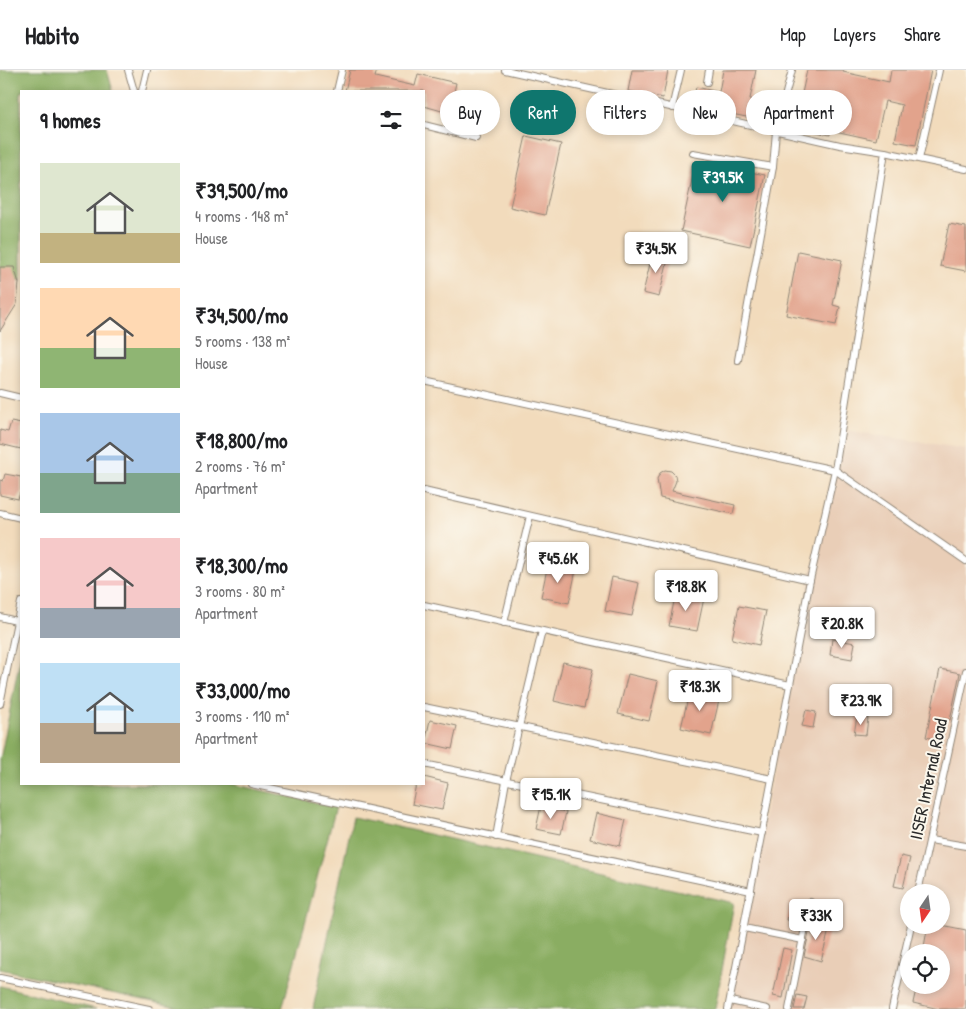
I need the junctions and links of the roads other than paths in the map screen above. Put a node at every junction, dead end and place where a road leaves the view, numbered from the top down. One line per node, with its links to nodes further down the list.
1 (128, 70): 10 (lane)
2 (147, 70): 11 (lane)
3 (342, 70): 12 (lane)
4 (505, 70): 14 (lane)
5 (681, 70): 14 (lane)
6 (709, 70): 9 (lane)
7 (792, 70): 13 (lane)
8 (939, 70): 22 (lane)
9 (707, 82)
10 (134, 90)
11 (142, 90)
12 (337, 90)
13 (787, 90)
14 (672, 108): 15 (lane)
15 (746, 124)
16 (425, 125): 19 (lane)
17 (776, 135): 23 (lane)
18 (796, 135): 20 (lane)
19 (476, 138)
20 (885, 152): 22 (lane); 29 (lane)
21 (693, 153): 23 (lane)
22 (919, 159): 24 (lane)
23 (773, 166): 25 (lane)
24 (966, 169)
25 (738, 360)
26 (425, 381): 29 (lane)
27 (0, 393): 28 (lane)
28 (20, 398)
29 (835, 470): 34 (lane); 35 (lane)
30 (425, 491): 32 (lane)
31 (0, 513): 33 (lane)
32 (530, 516): 35 (lane); 39 (lane)
33 (20, 518)
34 (966, 561)
35 (810, 580): 42 (lane)
36 (425, 605): 39 (lane)
37 (0, 617): 38 (lane)
38 (19, 622): 43 (lane)
39 (504, 623): 40 (lane)
40 (542, 631): 42 (lane); 45 (lane)
41 (966, 671): 52 (lane, IISER Internal Road)
42 (790, 685): 47 (lane)
43 (0, 704)
44 (425, 707): 45 (lane)
45 (518, 726): 47 (lane); 48 (lane)
46 (425, 764): 48 (lane)
47 (772, 780): 50 (lane)
48 (506, 781): 50 (lane); 51 (lane)
49 (255, 785): 51 (lane)
50 (762, 833): 55 (lane)
51 (496, 837): 55 (lane)
52 (930, 840): 53 (lane); 54 (lane, IISER Internal Road)
53 (966, 846)
54 (920, 884)
55 (750, 891): 57 (lane)
56 (810, 902): 59 (lane)
57 (744, 928): 59 (lane); 61 (lane)
58 (909, 934): 66 (lane)
59 (803, 940): 65 (lane)
60 (0, 978): 62 (lane)
61 (730, 1001): 63 (lane); 64 (lane)
62 (149, 1009)
63 (728, 1009)
64 (767, 1009)
65 (789, 1009)
66 (892, 1009)

